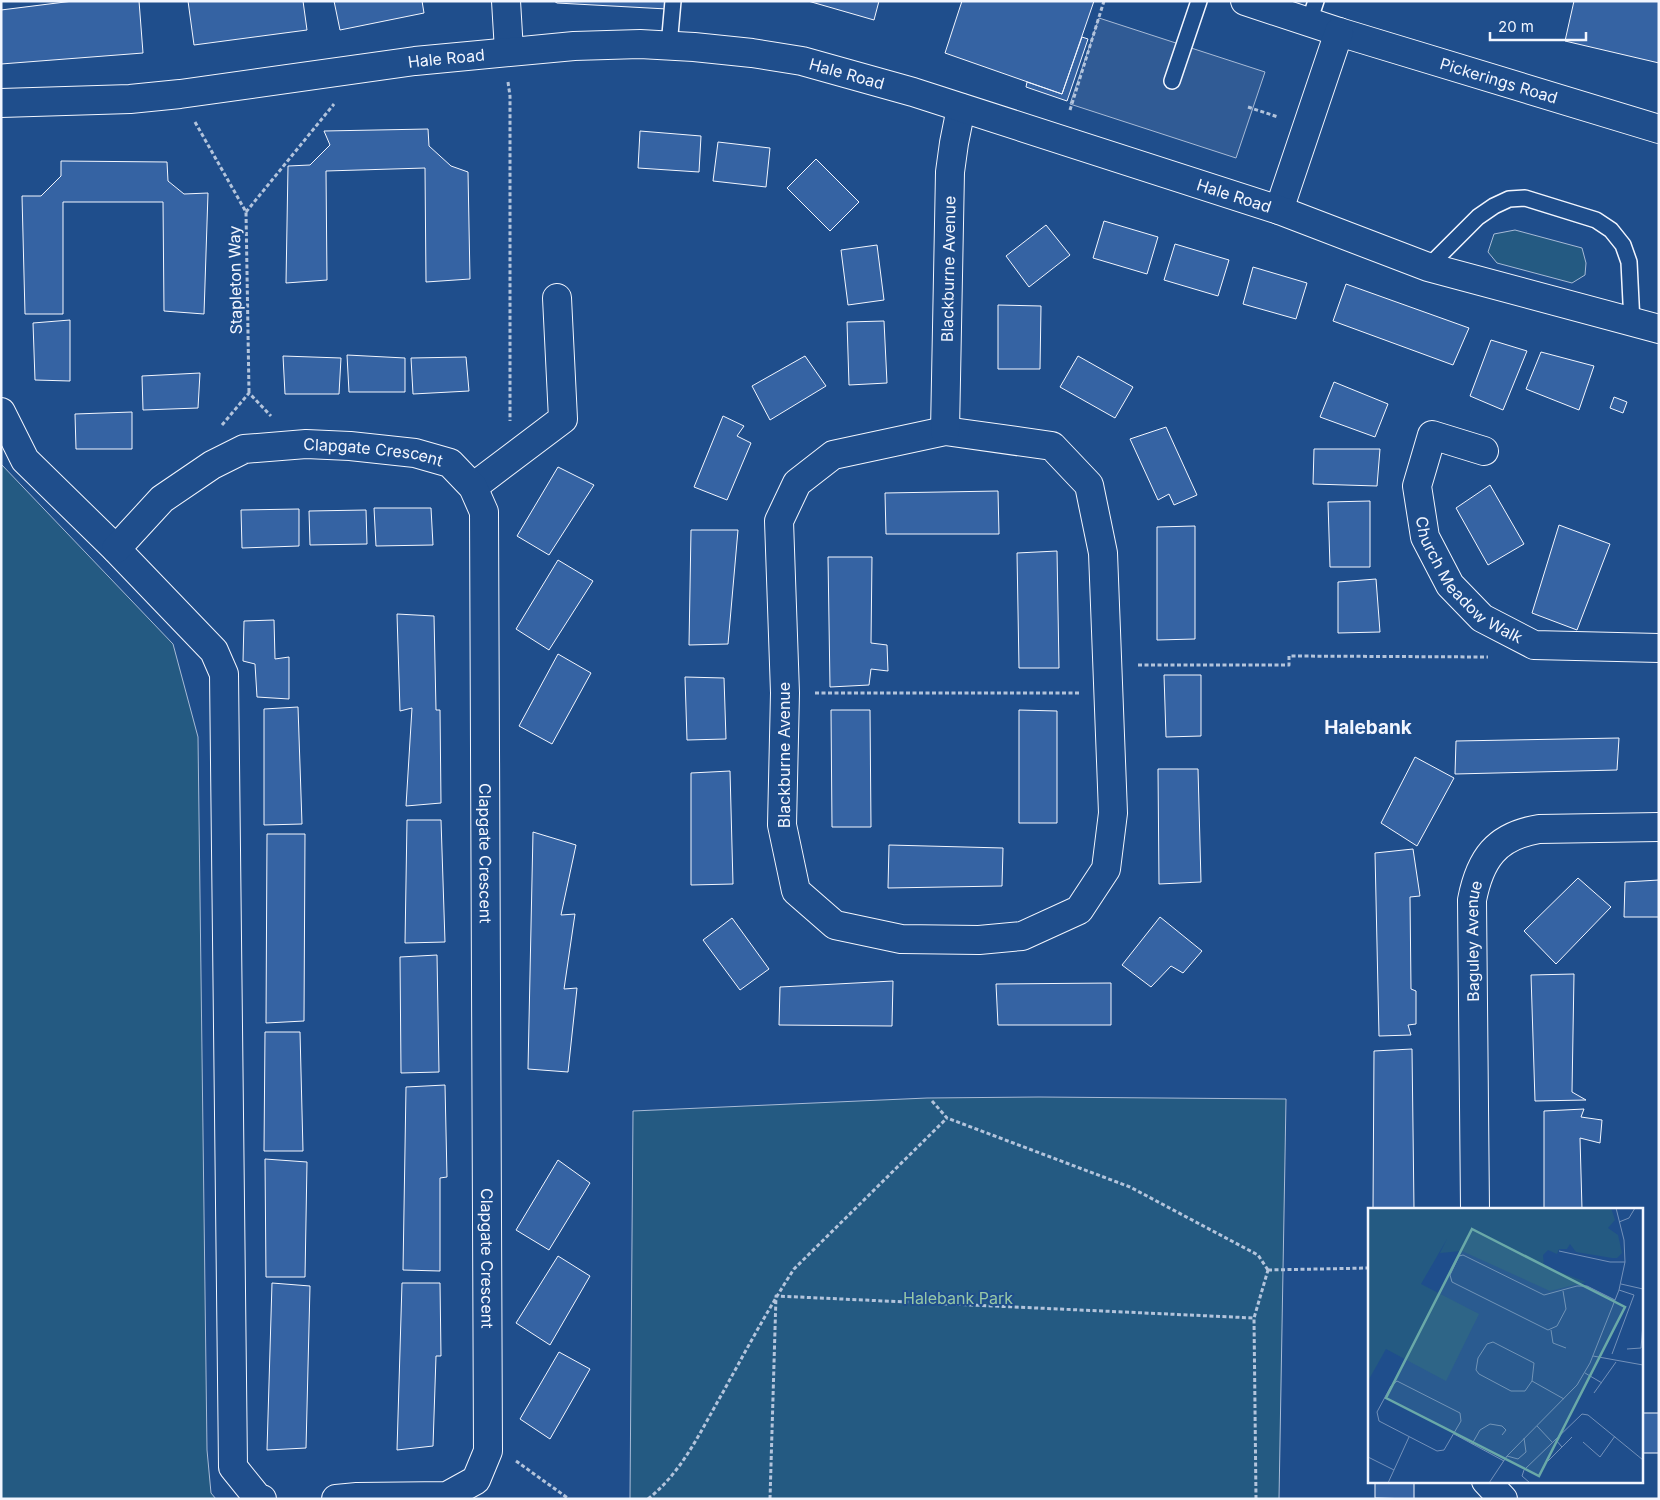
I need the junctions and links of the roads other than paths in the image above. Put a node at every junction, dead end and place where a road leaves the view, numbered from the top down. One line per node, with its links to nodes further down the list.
1 (506, 1): 8 (street)
2 (673, 1): 7 (lane)
3 (1199, 1): 9 (lane)
4 (1245, 1): 5 (street, Pickerings Road)
5 (1313, 12): 6 (street, Pickerings Road)
6 (1339, 32): 12 (street, Pickerings Road); 13 (street)
7 (669, 46): 8 (street, Hale Road); 11 (street, Hale Road)
8 (506, 52): 10 (street, Hale Road)
9 (1172, 81)
10 (1, 103)
11 (961, 108): 13 (street, Hale Road); 19 (street, Blackburne Avenue)
12 (1659, 129)
13 (1279, 210): 14 (street, Hale Road)
14 (1428, 267): 16 (street, Hale Road); 16 (lane)
15 (557, 298): 21 (street)
16 (1632, 323): 17 (street, Hale Road)
17 (1659, 330)
18 (1, 412): 22 (street)
19 (945, 431): 19 (street, Blackburne Avenue)
20 (1484, 451): 23 (street, Church Meadow Walk)
21 (473, 487): 22 (street, Clapgate Crescent); 28 (street, Clapgate Crescent)
22 (116, 549): 27 (street)
23 (1659, 648)
24 (1659, 827): 25 (street, Baguley Avenue)
25 (1475, 1208)
26 (1487, 1482): 29 (street)
27 (262, 1499)
28 (336, 1499)
29 (1503, 1499)

